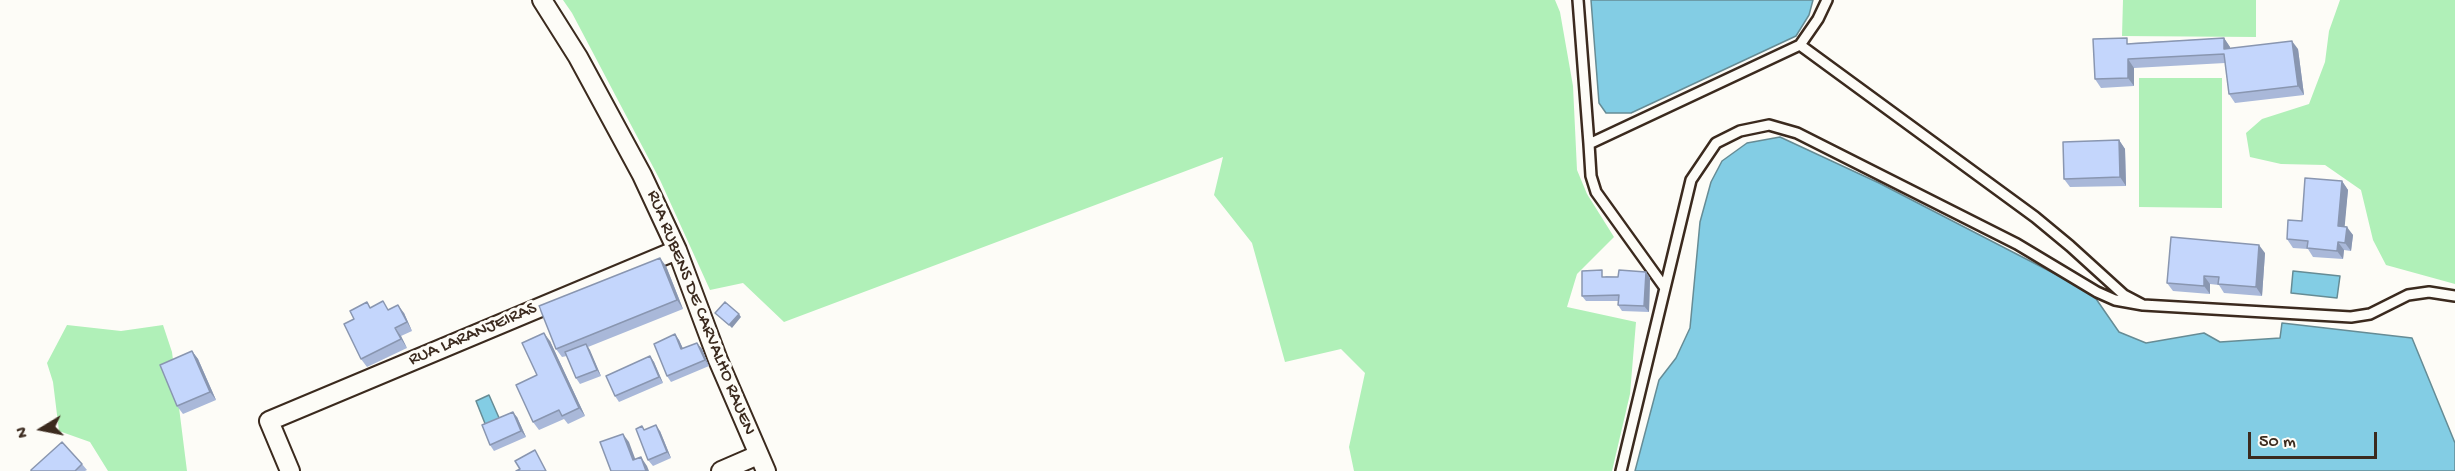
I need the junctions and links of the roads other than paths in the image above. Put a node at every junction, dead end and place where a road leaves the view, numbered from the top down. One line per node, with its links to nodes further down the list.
1 (542, 0): 6 (street, RUA RUBENS DE CARVALHO RAUEN)
2 (1578, 0): 5 (lane)
3 (1827, 0): 4 (lane)
4 (1800, 45): 5 (lane); 9 (lane)
5 (1589, 144): 7 (lane)
6 (677, 250): 10 (street, RUA RUBENS DE CARVALHO RAUEN); 11 (street, RUA LARANJEIRAS)
7 (1665, 288): 9 (lane); 13 (lane)
8 (2455, 296): 9 (lane)
9 (2143, 304)
10 (762, 463): 12 (street)
11 (290, 471)
12 (721, 471)
13 (1621, 471)

